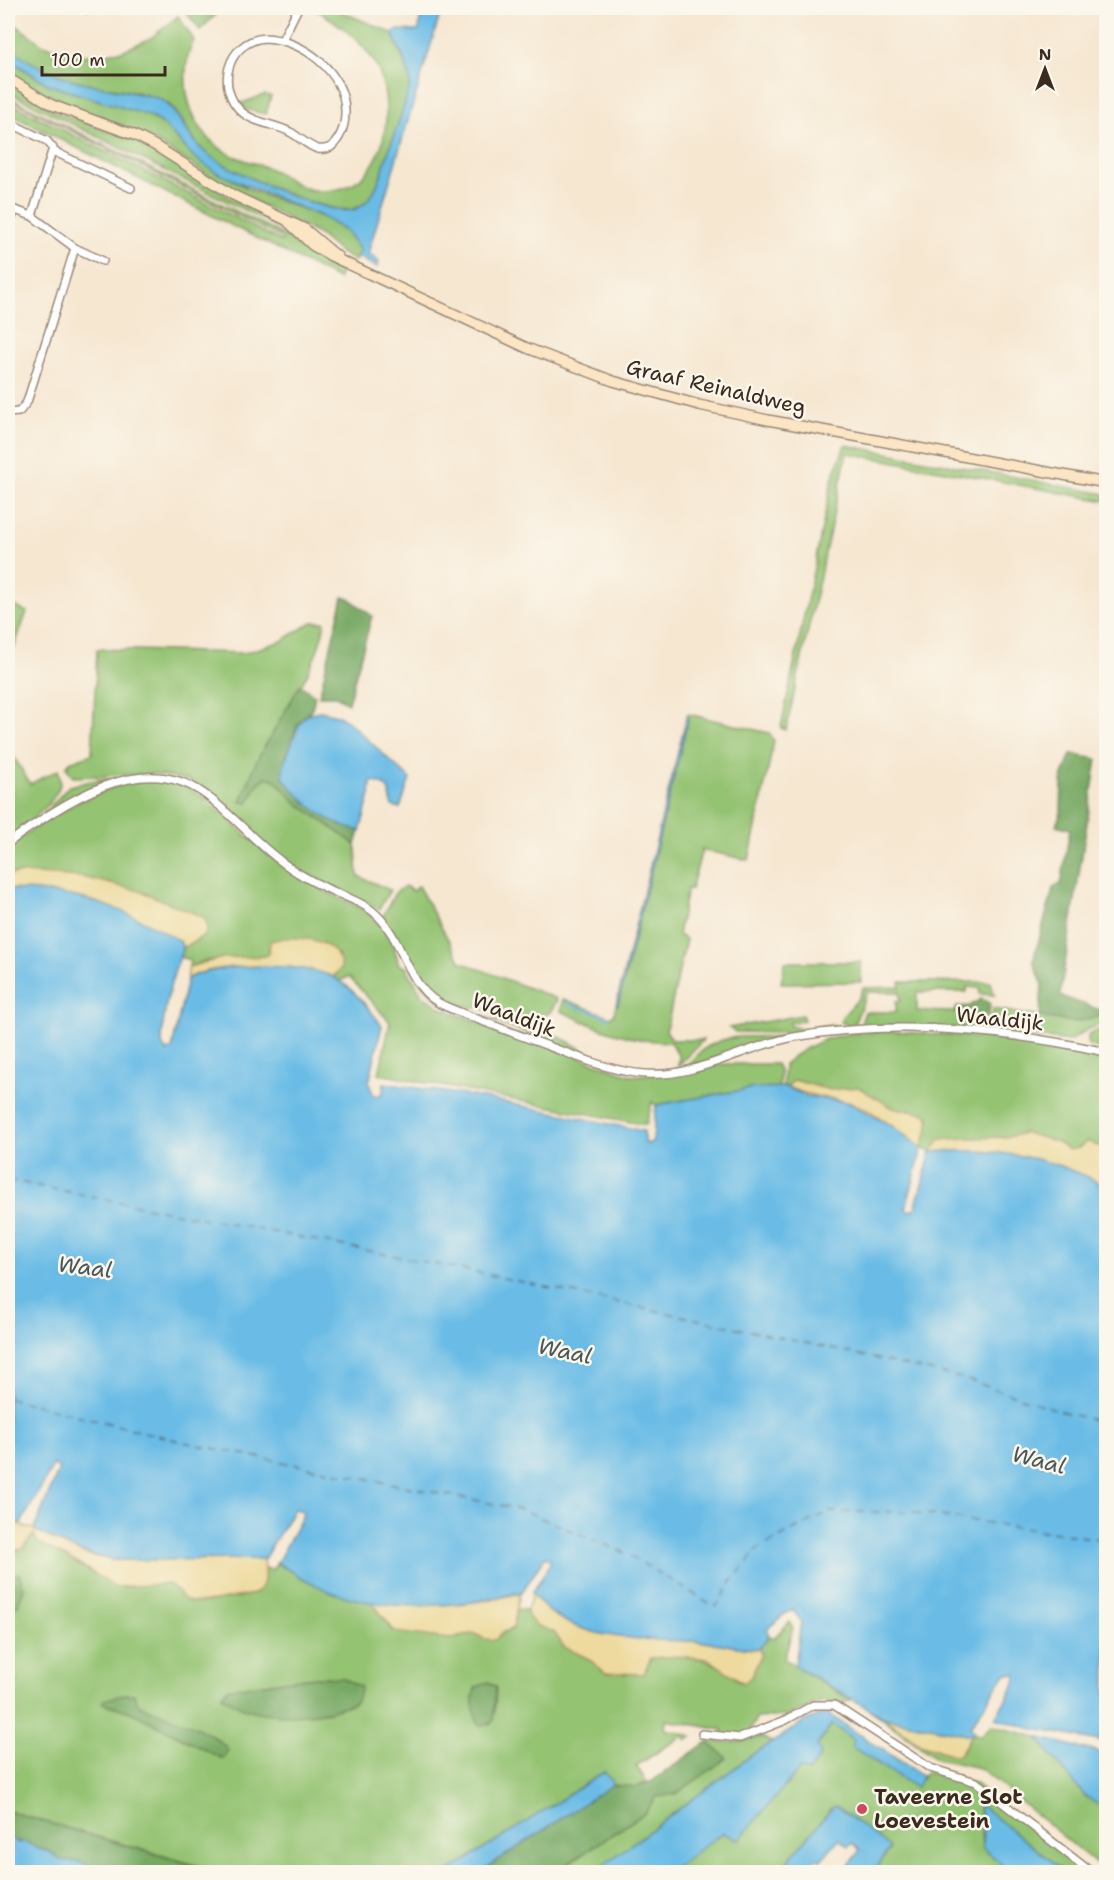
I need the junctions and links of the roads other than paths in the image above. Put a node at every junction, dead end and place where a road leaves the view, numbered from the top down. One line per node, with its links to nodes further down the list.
1 (73, 8): 2 (street)
2 (109, 8)
3 (298, 8): 4 (street)
4 (282, 40): 4 (street)
5 (8, 78): 16 (main road, Graaf Reinaldweg)
6 (8, 122): 7 (street)
7 (53, 151): 8 (street); 11 (street)
8 (131, 188)
9 (8, 206): 10 (street)
10 (15, 210): 11 (street); 12 (street)
11 (32, 216): 13 (street)
12 (8, 226)
13 (75, 248): 14 (street); 15 (street)
14 (103, 261)
15 (8, 413)
16 (1107, 483)
17 (8, 843): 18 (street, Waaldijk)
18 (1107, 1052)
19 (702, 1734): 20 (street)
20 (1091, 1872)

